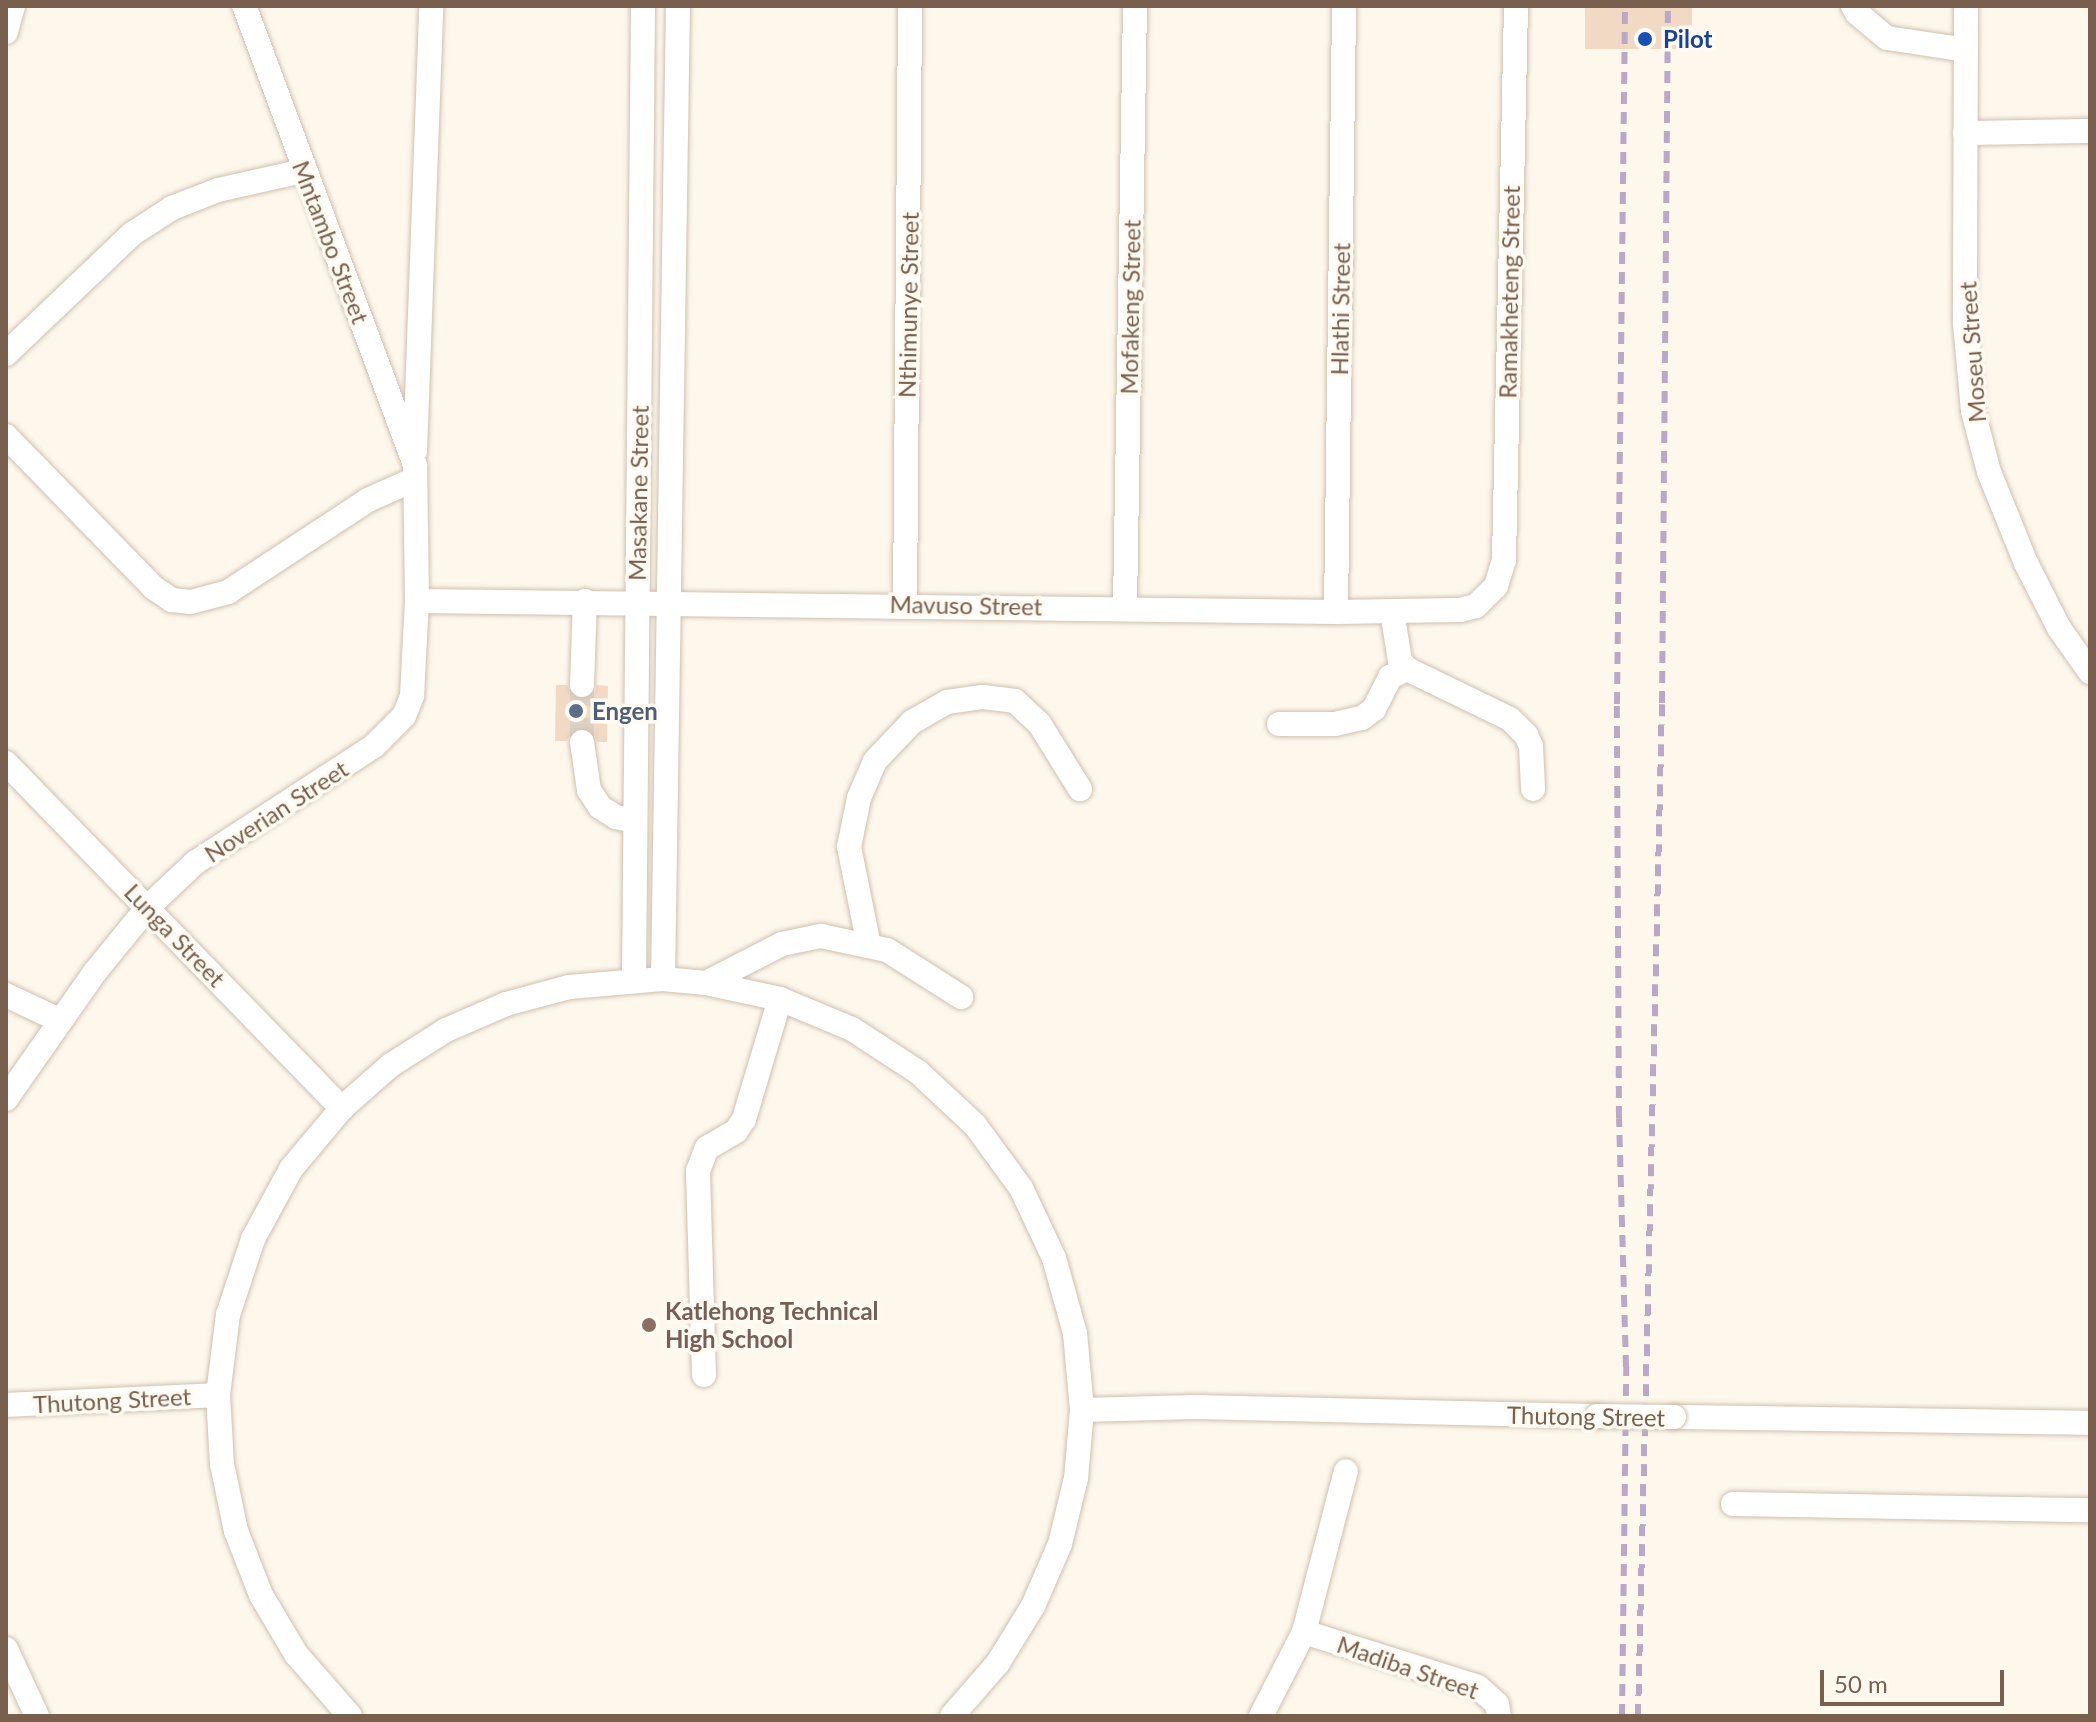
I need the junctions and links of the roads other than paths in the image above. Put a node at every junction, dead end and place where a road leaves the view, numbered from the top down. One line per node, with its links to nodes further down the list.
1 (13, 6): 12 (street)
2 (244, 6): 16 (street, Mntambo Street)
3 (431, 6): 19 (street, Noverian Street)
4 (643, 6): 23 (street, Masakane Street)
5 (678, 6): 24 (street, Masakane Street)
6 (910, 6): 25 (street, Nthimunye Street)
7 (1135, 6): 26 (street, Mofakeng Street)
8 (1344, 6): 28 (street, Hlathi Street)
9 (1516, 6): 20 (street, Ramakheteng Street)
10 (1853, 6): 13 (street)
11 (1966, 6): 13 (street, Moseu Street)
12 (6, 32)
13 (1966, 50): 15 (street, Moseu Street)
14 (2090, 131): 15 (street)
15 (1965, 133): 30 (street, Moseu Street)
16 (303, 171): 17 (street); 19 (street, Mntambo Street)
17 (6, 354)
18 (6, 436): 19 (street)
19 (415, 472): 21 (street, Noverian Street)
20 (1501, 578): 27 (street, Mavuso Street)
21 (417, 601): 22 (street, Mavuso Street); 38 (street, Noverian Street)
22 (585, 601): 23 (street, Mavuso Street); 31 (street)
23 (637, 601): 24 (street, Mavuso Street); 37 (street, Masakane Street)
24 (671, 602): 25 (street, Mavuso Street); 41 (street, Masakane Street)
25 (905, 605): 26 (street, Mavuso Street)
26 (1125, 607): 28 (street, Mavuso Street)
27 (1392, 611): 28 (street, Mavuso Street); 29 (street)
28 (1336, 612)
29 (1407, 669): 32 (street); 36 (street)
30 (2090, 672)
31 (582, 685)
32 (1279, 724)
33 (582, 742): 37 (street)
34 (6, 763): 38 (street, Lunga Street)
35 (1080, 789): 39 (street)
36 (1533, 789)
37 (635, 821): 40 (street, Masakane Street)
38 (148, 907): 46 (street, Noverian Street); 48 (street, Lunga Street)
39 (869, 946): 42 (street); 44 (street)
40 (634, 979): 41 (street); 48 (street)
41 (663, 979): 42 (street)
42 (706, 983): 45 (street)
43 (6, 995): 46 (street)
44 (961, 997)
45 (780, 999): 49 (street); 52 (street)
46 (59, 1020): 47 (street, Noverian Street)
47 (6, 1099)
48 (342, 1108): 50 (street)
49 (704, 1375)
50 (218, 1395): 51 (street, Thutong Street); 60 (street)
51 (6, 1405)
52 (1082, 1410): 53 (street, Thutong Street, bridge); 61 (street)
53 (2090, 1423)
54 (1346, 1471): 57 (street)
55 (1733, 1504): 56 (street)
56 (2090, 1510)
57 (1304, 1632): 62 (street); 63 (street, Madiba Street)
58 (6, 1652): 59 (street)
59 (37, 1716)
60 (350, 1716)
61 (953, 1716)
62 (1261, 1716)
63 (1499, 1716)

